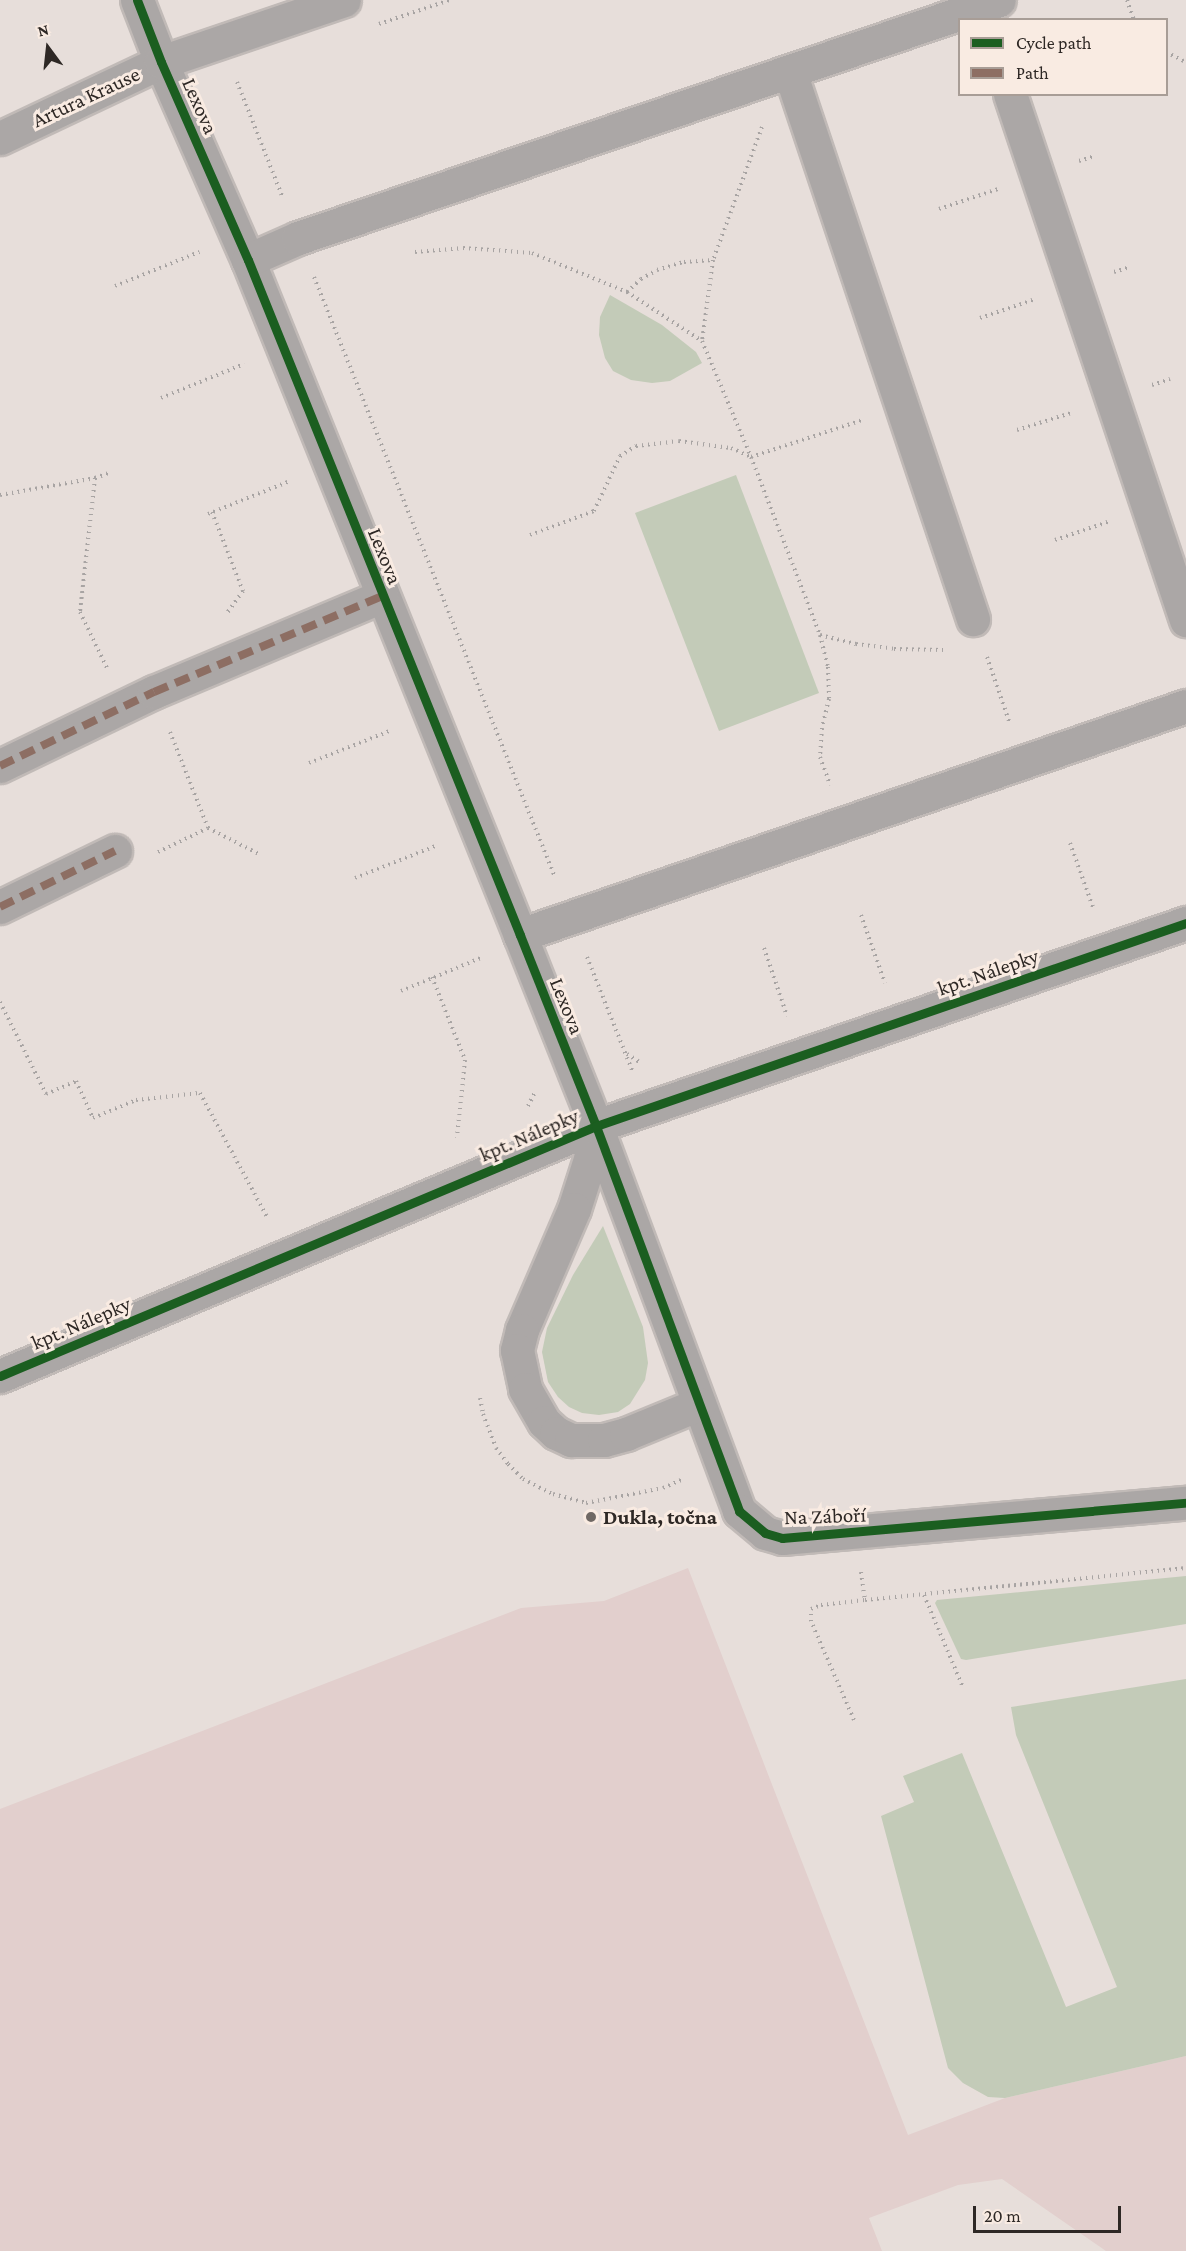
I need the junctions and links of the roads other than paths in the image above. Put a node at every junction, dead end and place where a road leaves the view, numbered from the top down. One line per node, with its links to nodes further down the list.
1 (137, 0): 4 (street, Lexova)
2 (344, 0): 4 (street, Artura Krause)
3 (986, 7): 5 (street)
4 (161, 62): 7 (street, Artura Krause); 8 (street, Lexova)
5 (786, 74): 8 (street); 11 (street)
6 (1011, 96): 10 (street)
7 (0, 138)
8 (248, 260): 9 (street, Lexova)
9 (382, 596): 13 (street); 17 (street, Lexova)
10 (1186, 620)
11 (977, 630)
12 (1186, 706): 17 (street)
13 (0, 766)
14 (115, 851): 15 (street)
15 (0, 908)
16 (1186, 923): 18 (street, kpt. Nálepky)
17 (520, 935): 18 (street, Lexova)
18 (596, 1126): 19 (street, kpt. Nálepky); 20 (street, Na Záboří); 20 (street)
19 (0, 1376)
20 (699, 1404): 21 (street, Na Záboří)
21 (1186, 1503)

